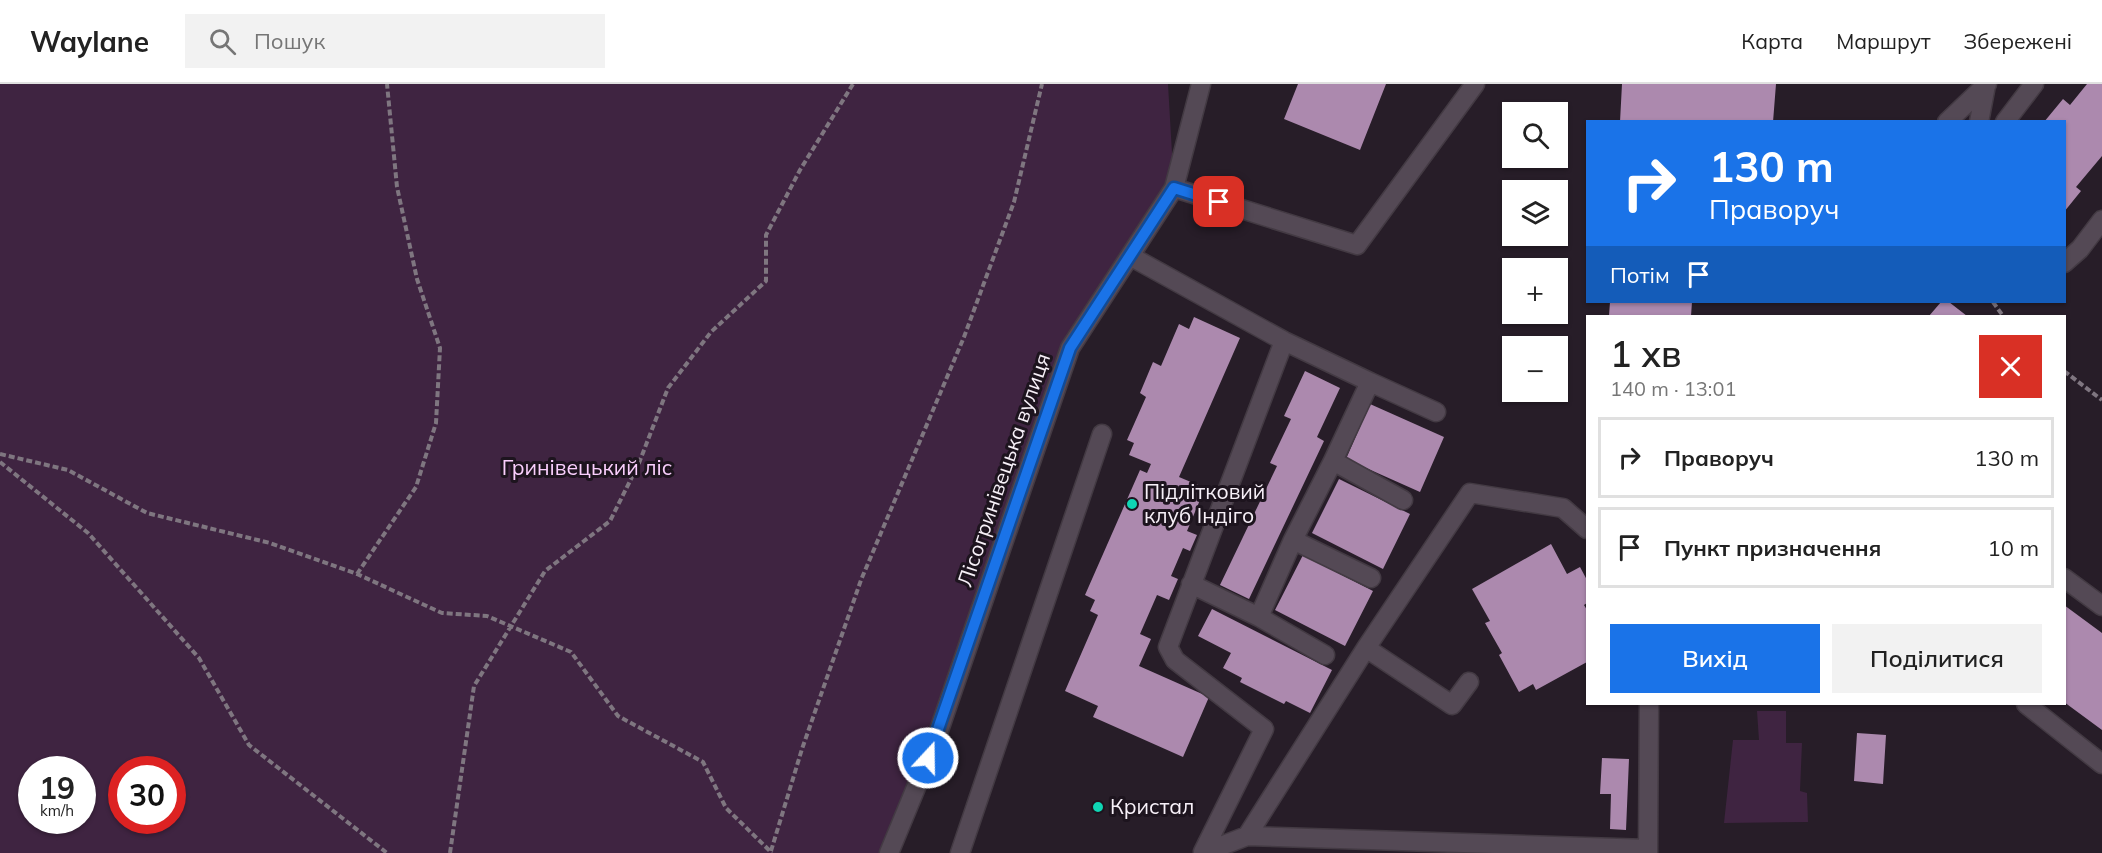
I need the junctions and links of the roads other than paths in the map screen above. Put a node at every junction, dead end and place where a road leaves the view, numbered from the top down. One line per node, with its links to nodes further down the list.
1 (1201, 84): 8 (street, Лісогринівецька вулиця)
2 (1475, 84): 8 (street)
3 (2034, 84): 7 (street)
4 (1986, 85): 5 (street); 6 (street)
5 (1949, 120)
6 (1979, 120)
7 (2007, 120)
8 (1174, 188): 10 (street, Лісогринівецька вулиця)
9 (2102, 220): 11 (street)
10 (1130, 256): 12 (street); 33 (street, Лісогринівецька вулиця)
11 (2066, 261)
12 (1284, 341): 13 (street); 22 (street)
13 (1370, 382): 14 (street); 16 (street)
14 (1436, 412)
15 (1102, 434): 34 (street)
16 (1333, 461): 17 (street); 19 (street)
17 (1402, 500)
18 (1586, 528): 25 (street)
19 (1293, 540): 20 (street); 24 (street)
20 (1371, 578)
21 (2066, 579): 23 (street)
22 (1191, 584): 24 (street); 35 (street)
23 (2102, 606)
24 (1258, 617): 26 (street)
25 (1366, 648): 27 (street); 31 (street)
26 (1325, 656)
27 (1469, 682)
28 (1649, 705): 32 (street)
29 (2027, 705): 30 (street)
30 (2102, 764)
31 (1247, 836): 32 (street); 35 (street)
32 (1648, 851)
33 (889, 853)
34 (960, 853)
35 (1203, 853)

